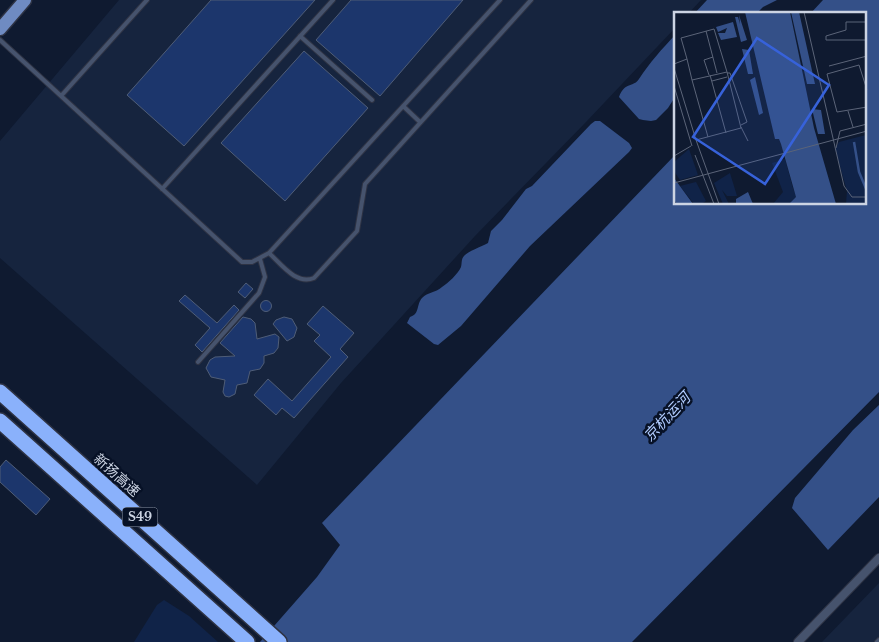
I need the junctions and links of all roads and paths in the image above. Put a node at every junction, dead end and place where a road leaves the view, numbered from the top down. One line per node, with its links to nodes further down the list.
1 (25, 0): 6 (main road)
2 (147, 0): 9 (lane)
3 (333, 0): 7 (lane)
4 (500, 0): 11 (lane)
5 (531, 0): 12 (lane)
6 (0, 29)
7 (300, 36): 10 (lane); 13 (lane)
8 (0, 40): 9 (lane)
9 (61, 96): 13 (lane)
10 (372, 100)
11 (403, 106): 12 (lane); 14 (lane)
12 (420, 122): 14 (lane)
13 (162, 189): 15 (lane)
14 (270, 253): 15 (lane)
15 (260, 259): 16 (lane)
16 (198, 362)
17 (0, 392): 21 (highway, 新扬高速 / S49)
18 (0, 422): 20 (highway, S49)
19 (879, 558): 22 (street)
20 (247, 642)
21 (279, 642)
22 (798, 642)

